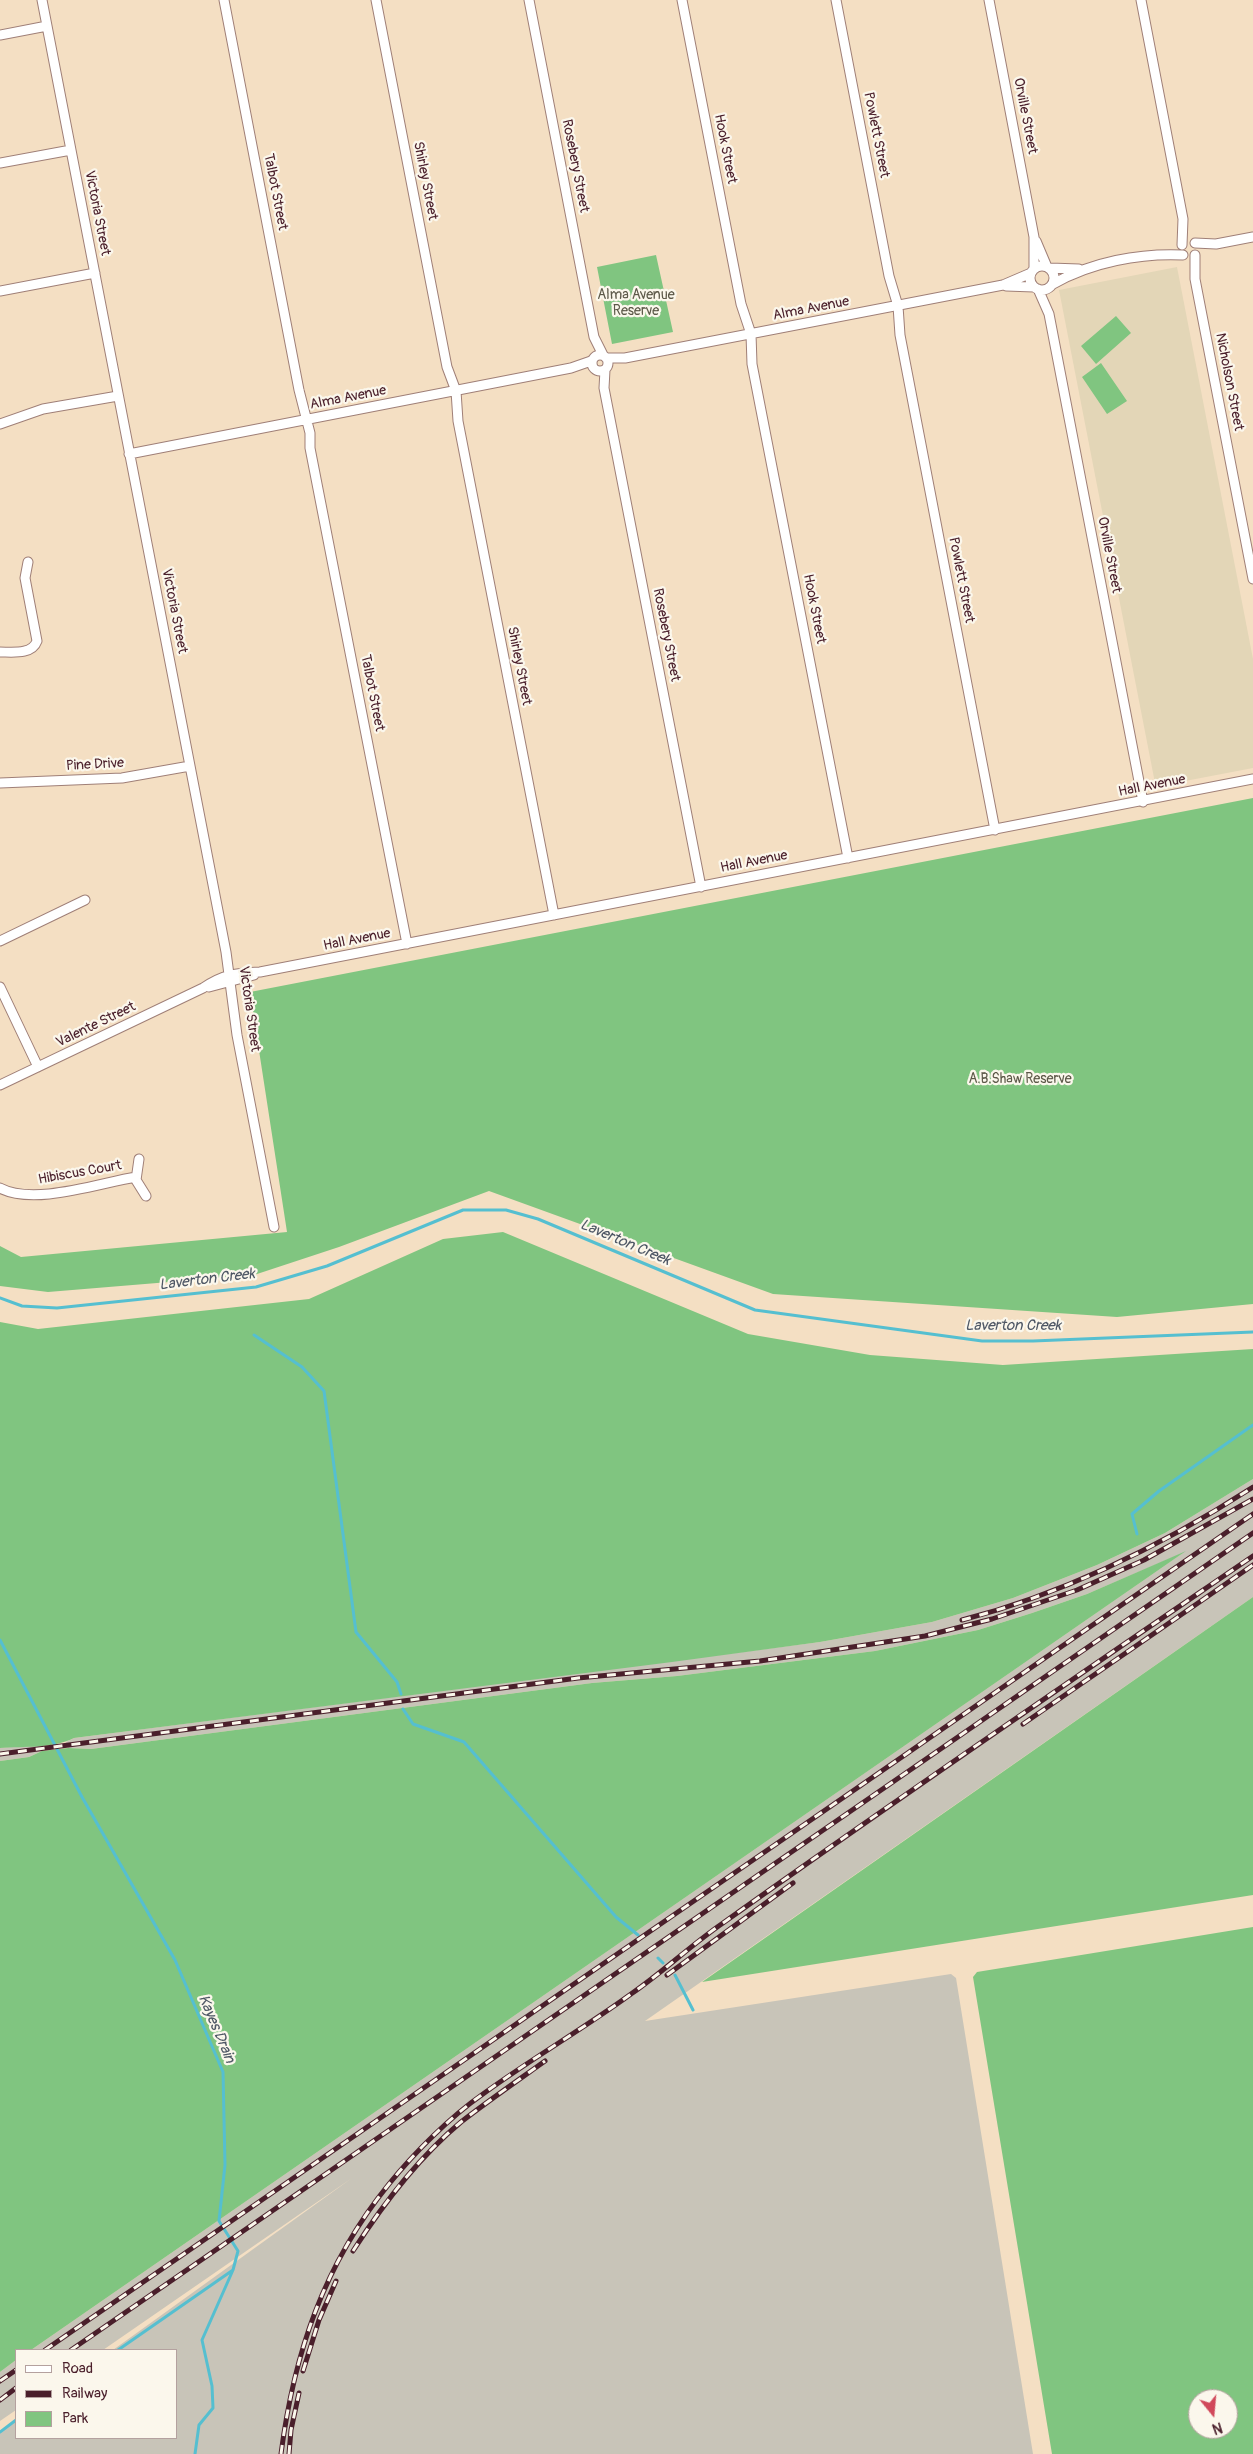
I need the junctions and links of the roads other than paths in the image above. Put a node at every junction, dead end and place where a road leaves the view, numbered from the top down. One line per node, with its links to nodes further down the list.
1 (42, 0): 9 (street, Victoria Street)
2 (224, 0): 33 (street, Talbot Street)
3 (376, 0): 31 (street, Shirley Street)
4 (529, 0): 30 (street, Rosebery Street)
5 (682, 0): 29 (street, Hook Street)
6 (836, 0): 27 (street, Powlett Street)
7 (989, 0): 14 (street, Orville Street)
8 (1141, 0): 13 (street, Nicholson Street)
9 (47, 26): 10 (street); 11 (street, Victoria Street)
10 (0, 35)
11 (71, 150): 12 (street); 22 (street, Victoria Street)
12 (0, 163)
13 (1183, 219): 16 (street, Nicholson Street); 18 (street, Nicholson Street)
14 (1034, 236): 19 (street, Orville Street); 21 (street, Orville Street)
15 (1253, 237): 17 (street)
16 (1194, 242): 17 (street); 18 (street, Nicholson Street)
17 (1216, 244): 18 (street)
18 (1187, 252): 20 (street); 37 (street, Nicholson Street)
19 (1049, 268): 20 (street); 21 (street); 24 (street)
20 (1084, 269): 24 (street)
21 (1032, 271): 23 (street, Alma Avenue); 25 (street)
22 (95, 273): 26 (street); 32 (street, Victoria Street)
23 (1003, 285): 25 (street, Alma Avenue); 27 (street, Alma Avenue)
24 (1052, 286): 25 (street); 28 (street, Orville Street)
25 (1036, 288): 28 (street, Orville Street)
26 (0, 291)
27 (894, 307): 29 (street, Alma Avenue); 43 (street, Powlett Street)
28 (1049, 314): 42 (street, Orville Street)
29 (747, 335): 30 (street, Alma Avenue); 44 (street, Hook Street)
30 (599, 363): 31 (street, Alma Avenue); 45 (street, Rosebery Street)
31 (452, 392): 33 (street, Alma Avenue); 47 (street, Shirley Street)
32 (118, 396): 34 (street); 35 (street, Victoria Street)
33 (304, 420): 35 (street, Alma Avenue); 49 (street, Talbot Street)
34 (0, 424)
35 (129, 454): 39 (street, Victoria Street)
36 (28, 562): 38 (street)
37 (1253, 579)
38 (0, 652)
39 (190, 766): 41 (street, Pine Drive); 50 (street, Victoria Street)
40 (1253, 779): 42 (street, Hall Avenue)
41 (0, 783)
42 (1143, 802): 43 (street, Hall Avenue)
43 (995, 830): 44 (street, Hall Avenue)
44 (848, 858): 45 (street, Hall Avenue)
45 (701, 887): 47 (street, Hall Avenue)
46 (85, 900): 48 (street)
47 (554, 916): 49 (street, Hall Avenue)
48 (0, 942)
49 (406, 944): 50 (street, Hall Avenue)
50 (231, 978): 52 (street, Valente Street); 58 (street, Victoria Street)
51 (0, 986): 52 (street)
52 (38, 1067): 53 (street, Valente Street)
53 (0, 1085)
54 (139, 1159): 55 (street)
55 (136, 1177): 56 (street, Hibiscus Court); 57 (street)
56 (0, 1188)
57 (146, 1196)
58 (274, 1227)

